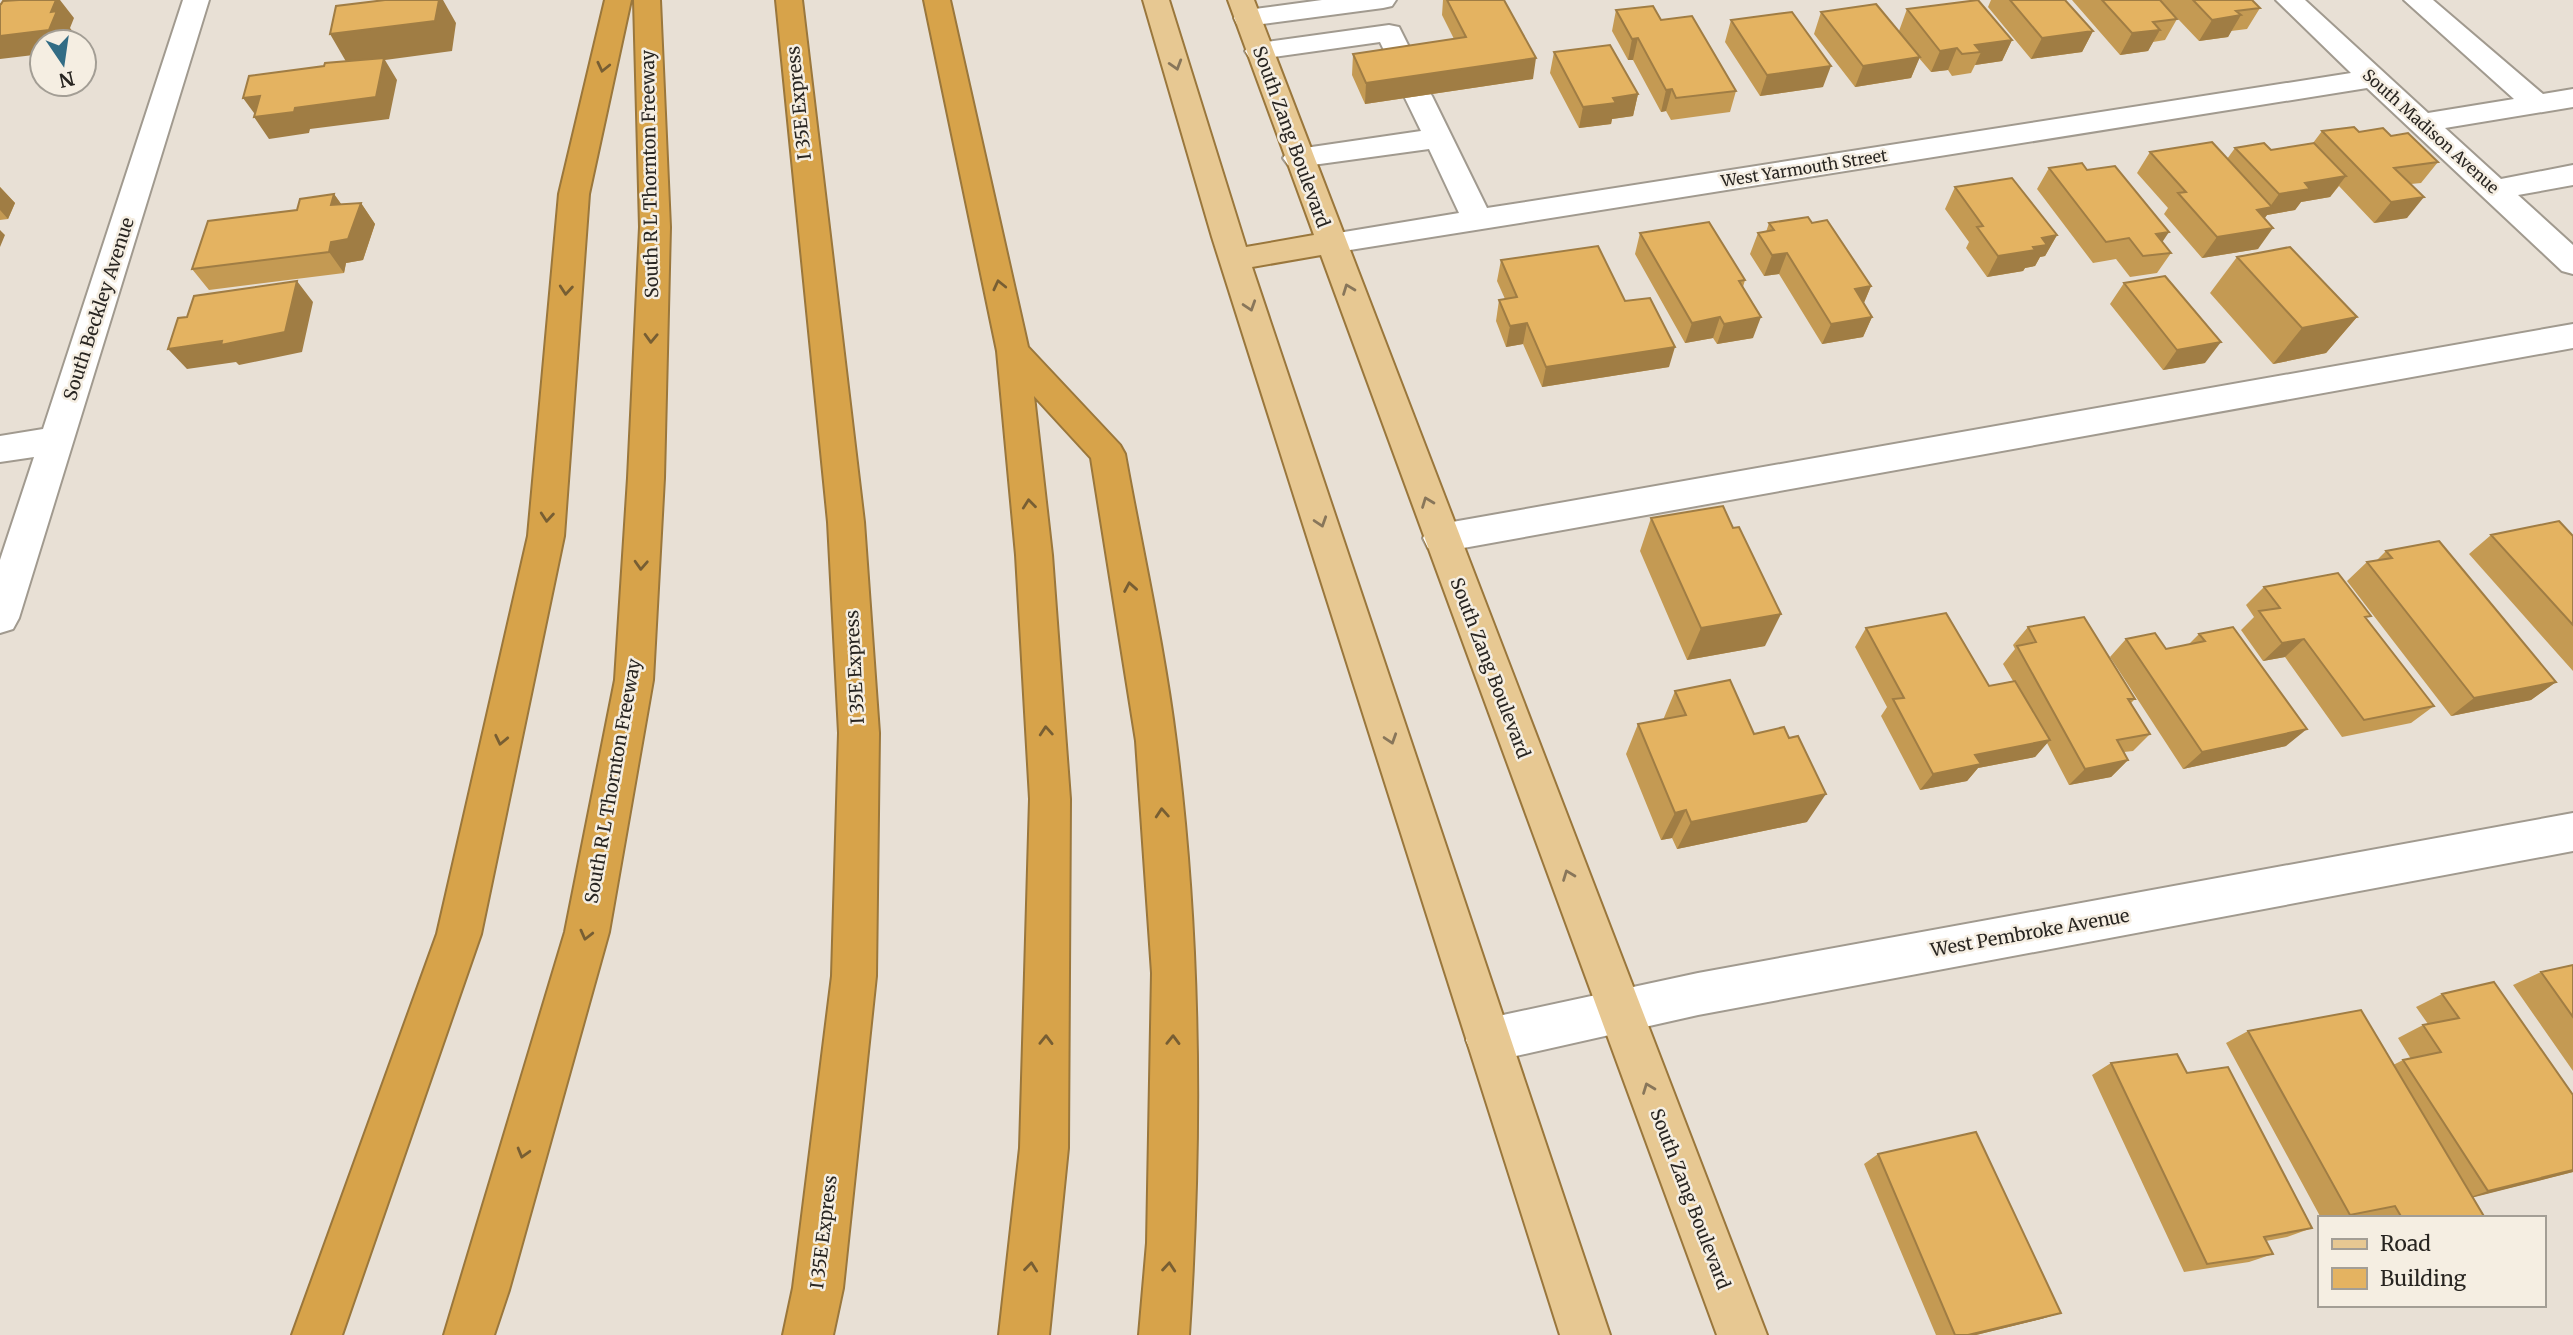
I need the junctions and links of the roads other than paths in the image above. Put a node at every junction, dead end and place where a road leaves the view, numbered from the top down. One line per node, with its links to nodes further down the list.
1 (196, 0): 28 (street, South Beckley Avenue)
2 (618, 0): 35 (highway, one-way to 35)
3 (647, 0): 36 (highway, South R L Thornton Freeway, one-way to 36)
4 (789, 0): 37 (highway, I 35E Express)
5 (937, 0): 27 (highway, one-way to 5)
6 (1156, 0): 24 (main road, one-way to 24)
7 (1383, 0): 10 (street)
8 (2289, 0): 13 (street, South Madison Avenue)
9 (2417, 0): 16 (street)
10 (1244, 9): 11 (main road, South Zang Boulevard)
11 (1259, 51): 12 (street); 19 (main road, South Zang Boulevard)
12 (1405, 67)
13 (2373, 78): 17 (street, South Madison Avenue); 22 (street, West Yarmouth Street)
14 (1418, 96): 18 (street)
15 (2573, 98): 16 (street)
16 (2537, 104): 17 (street)
17 (2422, 124): 21 (street, South Madison Avenue)
18 (1438, 138): 19 (street); 22 (street)
19 (1298, 158): 23 (main road, South Zang Boulevard)
20 (2573, 175): 21 (street)
21 (2495, 190): 25 (street, South Madison Avenue)
22 (1478, 220): 23 (street, West Yarmouth Street)
23 (1331, 243): 24 (main road, West Yarmouth Street); 30 (main road, South Zang Boulevard, one-way to 23)
24 (1236, 259): 34 (main road, one-way to 34)
25 (2573, 263)
26 (2573, 336): 30 (street)
27 (1013, 351): 38 (highway, one-way to 27); 39 (highway, one-way to 27)
28 (58, 439): 29 (street); 31 (street, South Beckley Avenue)
29 (0, 449)
30 (1441, 538): 33 (main road, South Zang Boulevard, one-way to 30)
31 (0, 618)
32 (2573, 832): 33 (street, West Pembroke Avenue)
33 (1618, 1010): 34 (street, West Pembroke Avenue); 41 (main road, South Zang Boulevard, one-way to 33)
34 (1489, 1040): 40 (main road)
35 (317, 1335)
36 (469, 1335)
37 (808, 1335)
38 (1024, 1335)
39 (1164, 1335)
40 (1585, 1335)
41 (1742, 1335)

